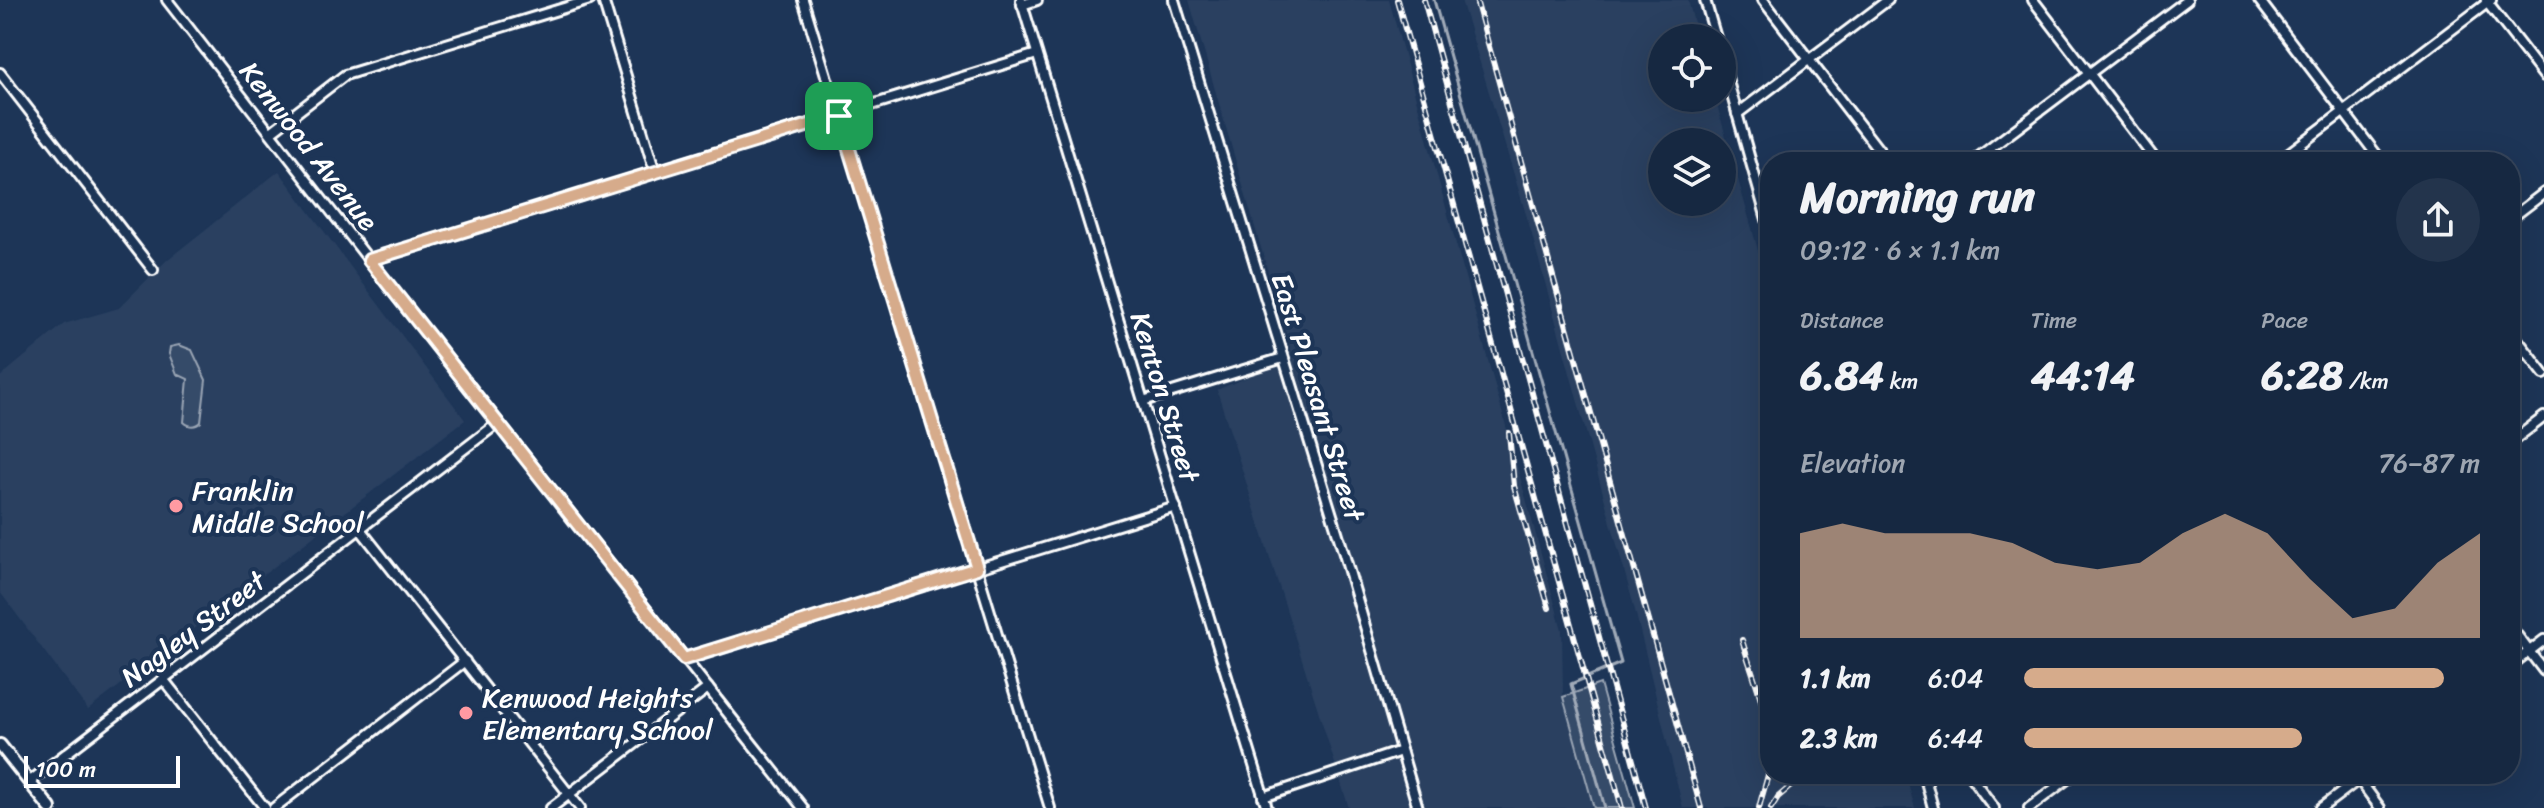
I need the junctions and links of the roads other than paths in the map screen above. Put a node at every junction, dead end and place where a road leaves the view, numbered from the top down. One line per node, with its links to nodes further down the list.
1 (167, 0): 25 (street, Kenwood Avenue)
2 (590, 0): 25 (street)
3 (603, 0): 31 (street)
4 (803, 0): 24 (street)
5 (1037, 0): 14 (street)
6 (1174, 0): 38 (street, East Pleasant Street)
7 (1705, 0): 15 (street)
8 (1763, 0): 17 (street)
9 (1888, 0): 17 (street)
10 (2033, 0): 19 (street)
11 (2187, 0): 19 (street)
12 (2259, 0): 22 (street)
13 (2488, 1): 20 (street); 22 (street)
14 (1022, 2): 16 (street, Kenton Street)
15 (1712, 24)
16 (1037, 54): 24 (street); 40 (street, Kenton Street)
17 (1809, 60): 23 (street); 26 (street)
18 (0, 73): 36 (street)
19 (2089, 74): 27 (street); 28 (street)
20 (2544, 76)
21 (1736, 110): 23 (street)
22 (2344, 112): 29 (street); 30 (street)
23 (1737, 114): 33 (street)
24 (839, 116): 31 (street); 46 (street)
25 (271, 132): 35 (street, Kenwood Avenue)
26 (1880, 152)
27 (1985, 152)
28 (2149, 152)
29 (2290, 152)
30 (2374, 152)
31 (655, 172): 35 (street)
32 (2544, 193): 34 (street)
33 (1760, 195)
34 (2520, 211)
35 (369, 260): 42 (street, Kenwood Avenue)
36 (153, 270)
37 (2520, 343): 39 (street)
38 (1283, 358): 40 (street); 57 (street, East Pleasant Street)
39 (2544, 374)
40 (1143, 401): 44 (street, Kenton Street)
41 (2544, 417): 43 (street)
42 (498, 423): 45 (street, Nagley Street); 51 (street, Kenwood Avenue)
43 (2520, 435)
44 (1176, 507): 46 (street); 65 (street, Kenton Street)
45 (360, 529): 52 (street); 54 (street, Nagley Street)
46 (977, 568): 51 (street); 72 (street)
47 (2520, 639): 49 (street)
48 (2544, 640): 49 (street)
49 (2529, 651): 50 (street); 53 (street)
50 (2520, 658)
51 (684, 659): 55 (street, Kenwood Avenue)
52 (465, 661): 64 (street); 68 (street)
53 (2544, 671)
54 (163, 679): 58 (street, Nagley Street); 67 (street)
55 (708, 688): 64 (street); 71 (street, Kenwood Avenue)
56 (0, 745): 58 (street)
57 (1401, 751): 65 (street); 74 (street, East Pleasant Street)
58 (29, 782): 66 (street)
59 (1927, 784): 75 (street)
60 (1976, 784): 76 (street)
61 (2061, 784): 77 (street)
62 (2350, 784): 78 (street)
63 (2365, 784): 79 (street)
64 (570, 794): 69 (street); 70 (street)
65 (1263, 797): 73 (street, Kenton Street)
66 (50, 808)
67 (265, 808)
68 (274, 808)
69 (551, 808)
70 (580, 808)
71 (803, 808)
72 (1050, 808)
73 (1267, 808)
74 (1418, 808)
75 (1933, 808)
76 (1994, 808)
77 (2029, 808)
78 (2321, 808)
79 (2380, 808)

